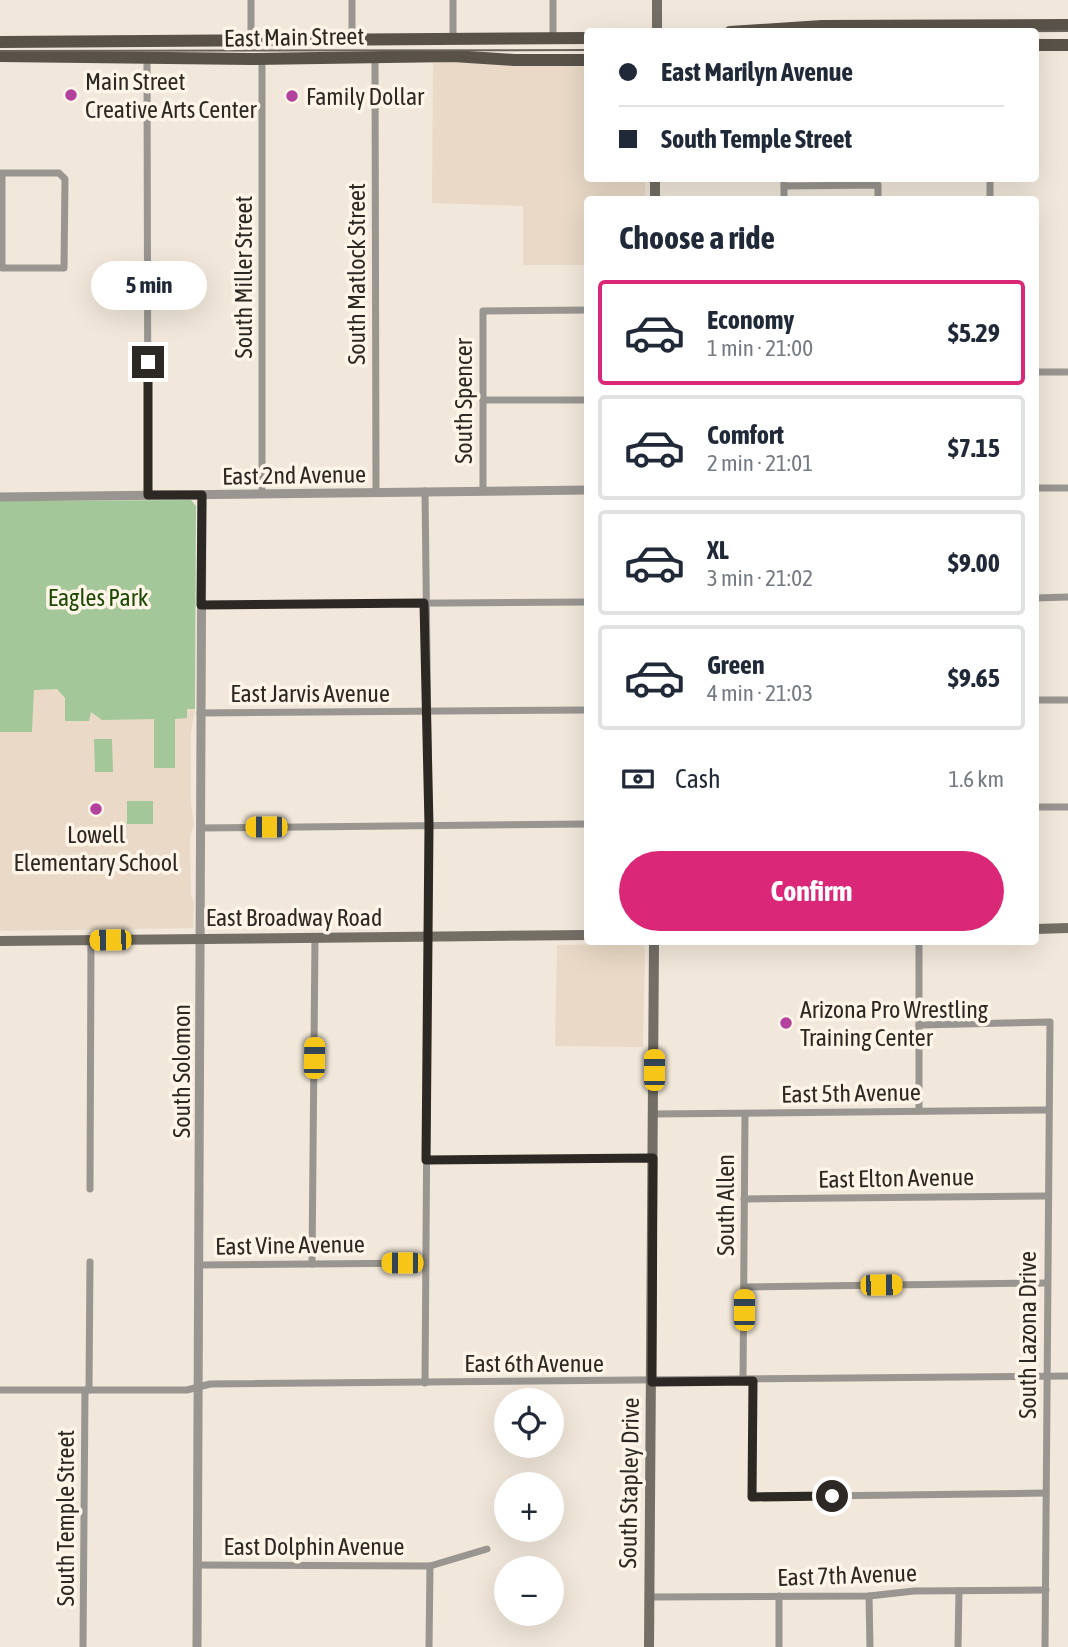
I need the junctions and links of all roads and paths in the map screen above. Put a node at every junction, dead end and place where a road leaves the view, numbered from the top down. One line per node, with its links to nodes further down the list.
1 (251, 0): 13 (street)
2 (352, 0): 12 (street)
3 (453, 0): 10 (street)
4 (553, 0): 11 (street)
5 (657, 0): 7 (main road)
6 (1068, 25): 8 (main road)
7 (657, 28)
8 (791, 28)
9 (584, 38): 11 (main road, East Main Street)
10 (453, 39): 11 (main road, East Main Street); 12 (main road, East Main Street)
11 (553, 39)
12 (352, 40): 13 (main road, East Main Street)
13 (251, 41): 14 (main road, East Main Street)
14 (0, 42)
15 (1039, 45): 16 (main road)
16 (1068, 45)
17 (0, 56): 19 (main road, East Main Street)
18 (375, 56): 20 (main road, East Main Street); 21 (main road, East Main Street); 35 (street, South Matlock Street)
19 (147, 58): 20 (main road, East Main Street); 37 (street)
20 (262, 60): 36 (street, South Miller Street)
21 (584, 60)
22 (1, 173): 22 (street)
23 (784, 182): 24 (street)
24 (878, 196)
25 (584, 310): 28 (street, South Spencer)
26 (1039, 372): 27 (street)
27 (1068, 372)
28 (483, 400): 29 (street); 34 (street, South Spencer)
29 (584, 400)
30 (1039, 488): 31 (street)
31 (1068, 488)
32 (584, 490): 34 (street, East 2nd Avenue)
33 (425, 491): 34 (street, East 2nd Avenue); 35 (street, East 2nd Avenue); 43 (street, South Spencer)
34 (483, 491)
35 (376, 493): 36 (street, East 2nd Avenue)
36 (262, 494): 38 (street, East 2nd Avenue)
37 (148, 495): 38 (street, East 2nd Avenue); 39 (street, East 2nd Avenue)
38 (202, 495): 44 (street, South Solomon)
39 (0, 497)
40 (1068, 597): 41 (street)
41 (1039, 598)
42 (584, 602): 43 (street)
43 (424, 603): 44 (street); 48 (street, South Spencer)
44 (201, 605): 49 (street, South Solomon)
45 (1039, 700): 46 (street)
46 (1068, 700)
47 (584, 710): 48 (street, East Jarvis Avenue)
48 (427, 712): 49 (street, East Jarvis Avenue); 53 (street, South Spencer)
49 (200, 713): 54 (street, South Solomon)
50 (1039, 807): 51 (street)
51 (1068, 807)
52 (584, 824): 53 (street)
53 (429, 825): 54 (street); 58 (street, South Spencer)
54 (200, 828): 60 (street, South Solomon)
55 (1068, 928): 56 (main road)
56 (1039, 929)
57 (584, 935): 58 (main road, East Broadway Road)
58 (427, 937): 59 (main road, East Broadway Road); 71 (street, South Spencer)
59 (315, 938): 60 (main road, East Broadway Road); 77 (street)
60 (200, 939): 61 (main road, East Broadway Road); 78 (street, South Solomon)
61 (91, 940): 62 (main road, East Broadway Road); 72 (street)
62 (0, 941)
63 (654, 945): 68 (main road, South Stapley Drive)
64 (919, 945): 65 (street)
65 (919, 1025): 66 (street, South Lazona Drive); 67 (street)
66 (1048, 1110): 67 (street, East 5th Avenue); 73 (street, South Lazona Drive)
67 (919, 1111): 69 (street, East 5th Avenue)
68 (653, 1114): 69 (street, East 5th Avenue); 70 (main road, South Stapley Drive)
69 (745, 1114): 74 (street, South Allen)
70 (653, 1158): 71 (street); 85 (main road, South Stapley Drive)
71 (426, 1160): 76 (street, South Spencer)
72 (90, 1189)
73 (1047, 1196): 74 (street, East Elton Avenue); 79 (street, South Lazona Drive)
74 (744, 1199): 80 (street, South Allen)
75 (90, 1262): 88 (street, South Temple Street)
76 (425, 1263): 77 (street, East Vine Avenue); 86 (street, South Spencer)
77 (313, 1264): 78 (street, East Vine Avenue)
78 (198, 1265): 87 (street, South Solomon)
79 (1046, 1283): 80 (street); 82 (street, South Lazona Drive)
80 (744, 1287): 83 (street, South Allen)
81 (1068, 1376): 82 (street, East 6th Avenue)
82 (1046, 1377): 84 (street, East 6th Avenue); 90 (street, South Lazona Drive)
83 (743, 1381): 84 (street, East 6th Avenue); 85 (street, East 6th Avenue)
84 (753, 1381): 90 (street)
85 (652, 1382): 86 (street, East 6th Avenue); 98 (main road, South Stapley Drive)
86 (425, 1383): 87 (street, East 6th Avenue)
87 (199, 1387): 88 (street, East 6th Avenue); 92 (street, South Solomon)
88 (87, 1390): 89 (street, East 6th Avenue); 99 (street, South Temple Street)
89 (0, 1391)
90 (1046, 1493): 94 (street, South Lazona Drive)
91 (486, 1549): 93 (street, East Dolphin Avenue)
92 (198, 1565): 93 (street, East Dolphin Avenue); 100 (street, South Solomon)
93 (430, 1566): 101 (street)
94 (1046, 1590): 95 (street, East 7th Avenue); 106 (street, South Lazona Drive)
95 (959, 1591): 97 (street, East 7th Avenue); 105 (street)
96 (779, 1596): 97 (street, East 7th Avenue); 98 (street, East 7th Avenue); 103 (street)
97 (869, 1596): 104 (street)
98 (649, 1597): 102 (main road, South Stapley Drive)
99 (83, 1647)
100 (197, 1647)
101 (429, 1647)
102 (649, 1647)
103 (779, 1647)
104 (870, 1647)
105 (958, 1647)
106 (1045, 1647)

